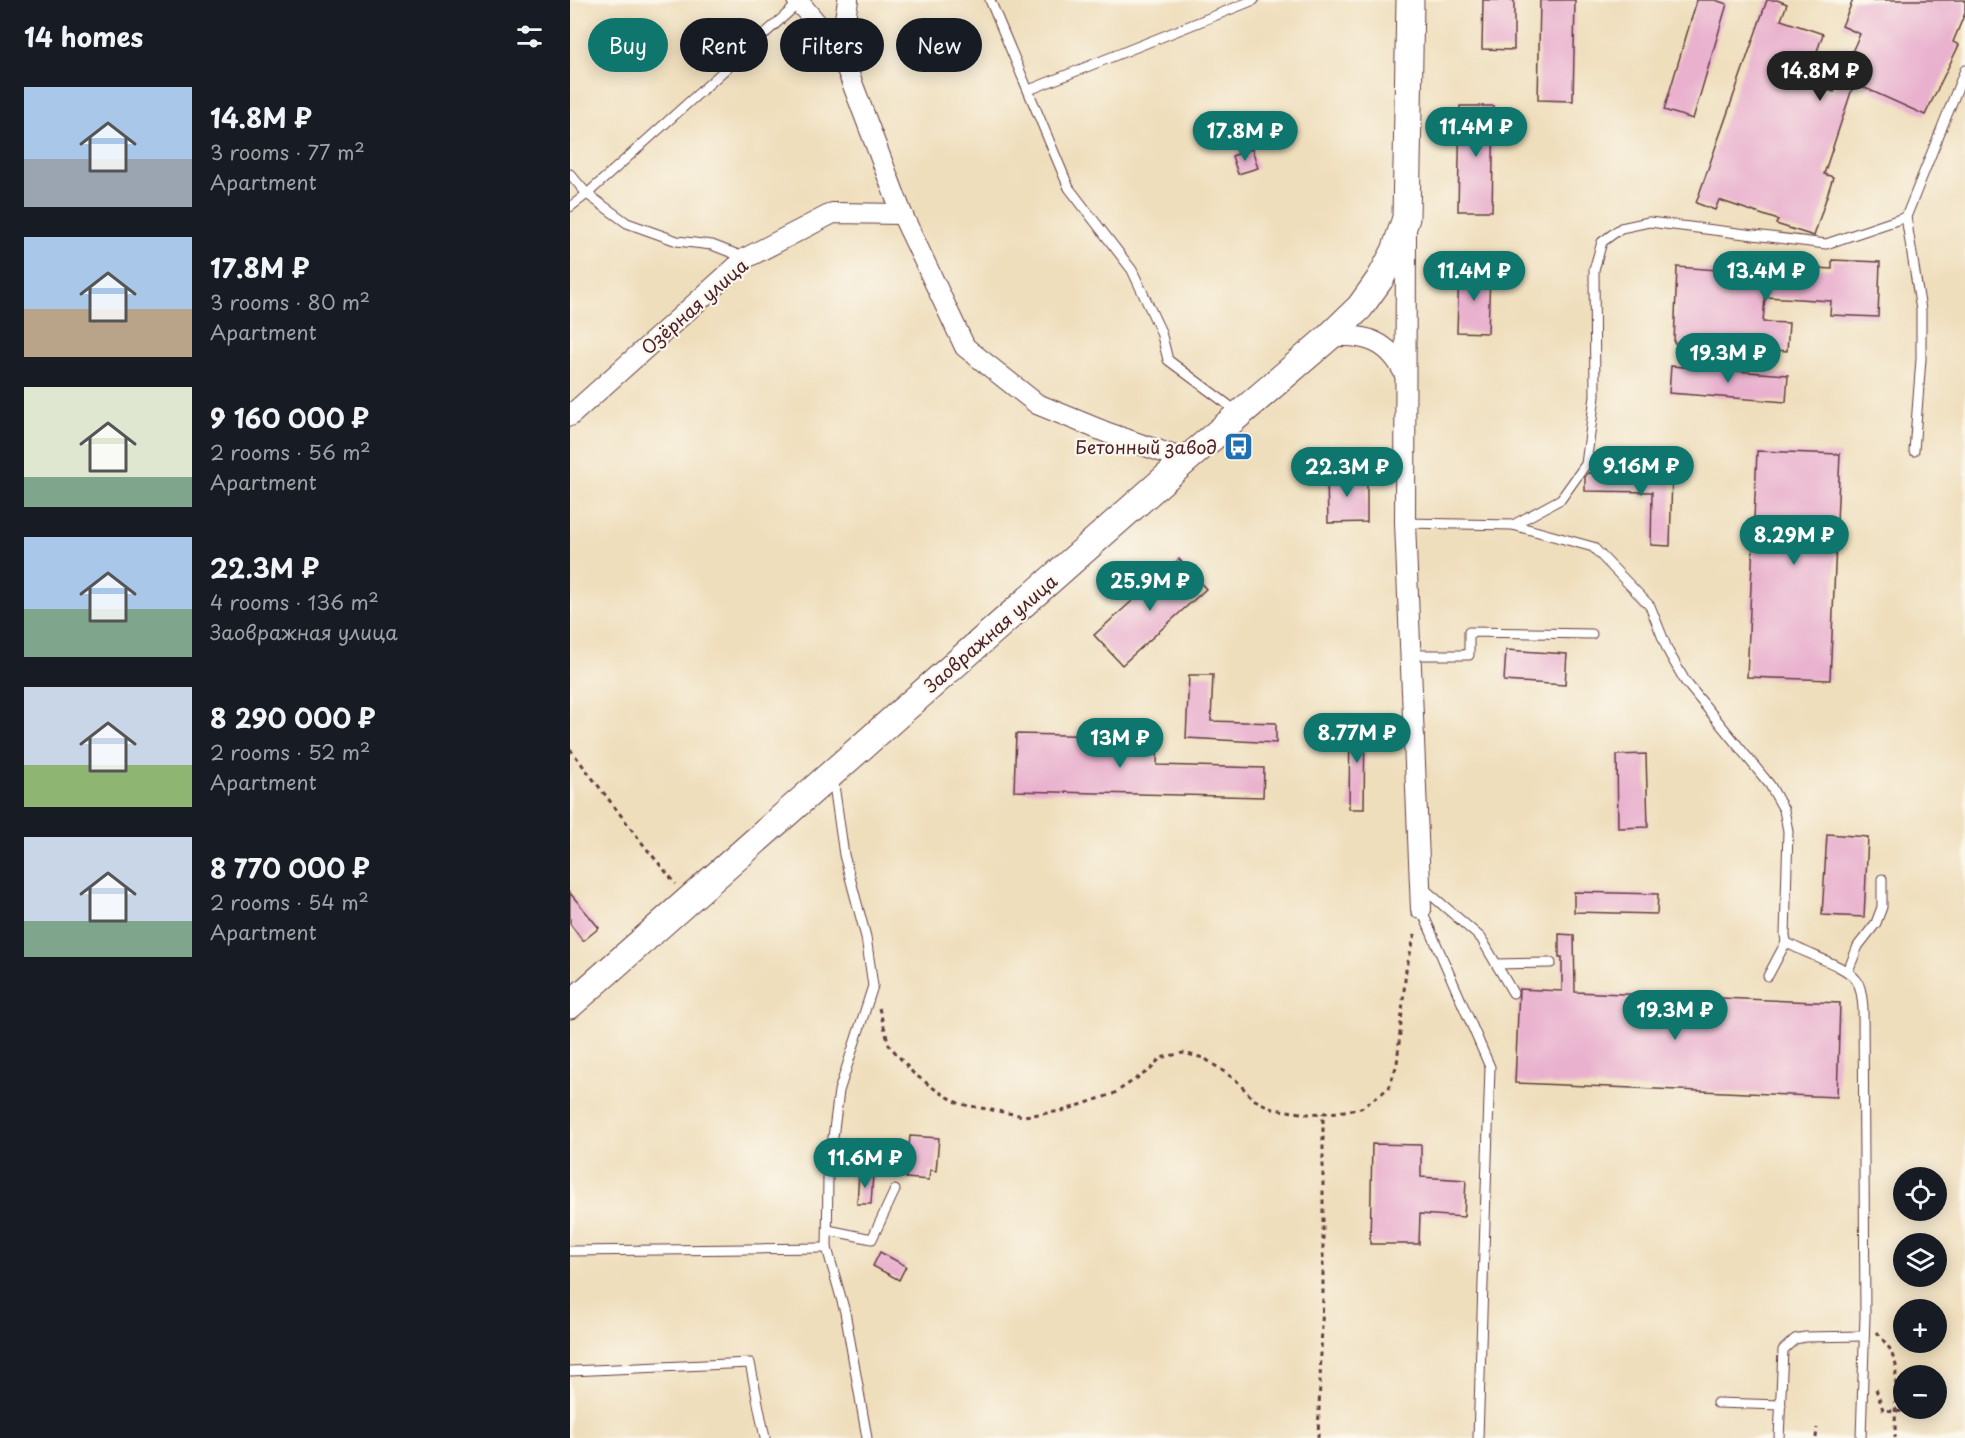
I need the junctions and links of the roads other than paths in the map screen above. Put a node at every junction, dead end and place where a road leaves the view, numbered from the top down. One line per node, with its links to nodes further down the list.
1 (848, 0): 7 (street)
2 (990, 0): 10 (lane)
3 (1254, 0): 10 (lane)
4 (1410, 0): 16 (street, Заовражная улица)
5 (799, 1): 6 (street); 12 (lane)
6 (813, 18)
7 (845, 18)
8 (1965, 70): 15 (lane)
9 (848, 72): 14 (street)
10 (1029, 90): 20 (lane)
11 (570, 174): 12 (lane)
12 (586, 194): 13 (lane); 17 (lane)
13 (570, 207)
14 (902, 214): 17 (street, Озёрная улица); 23 (street)
15 (1906, 217): 22 (lane); 25 (lane)
16 (1406, 218): 18 (street, Заовражная улица); 19 (street)
17 (746, 258): 21 (street, Озёрная улица)
18 (1329, 337): 19 (street); 20 (street, Заовражная улица)
19 (1406, 378): 24 (street)
20 (1240, 413): 23 (street, Заовражная улица)
21 (570, 416)
22 (1914, 451)
23 (1186, 460): 28 (street, Заовражная улица)
24 (1405, 523): 25 (lane); 27 (street)
25 (1513, 525): 32 (lane)
26 (1592, 634): 27 (lane)
27 (1411, 655): 30 (street)
28 (832, 773): 38 (street, Заовражная улица); 40 (lane)
29 (1882, 879): 35 (lane)
30 (1420, 886): 31 (street); 33 (lane)
31 (1421, 909): 49 (lane)
32 (1786, 942): 35 (lane); 36 (lane)
33 (1496, 963): 34 (lane); 37 (lane)
34 (1551, 963)
35 (1848, 971): 43 (lane)
36 (1768, 976)
37 (1513, 993)
38 (570, 1005)
39 (895, 1190): 40 (lane)
40 (828, 1230): 41 (lane)
41 (828, 1248): 42 (lane); 48 (lane)
42 (570, 1251)
43 (1864, 1336): 46 (lane); 51 (lane)
44 (570, 1371): 47 (lane)
45 (1717, 1403): 46 (lane)
46 (1781, 1405): 50 (lane)
47 (765, 1438)
48 (867, 1438)
49 (1478, 1438)
50 (1779, 1438)
51 (1861, 1438)

